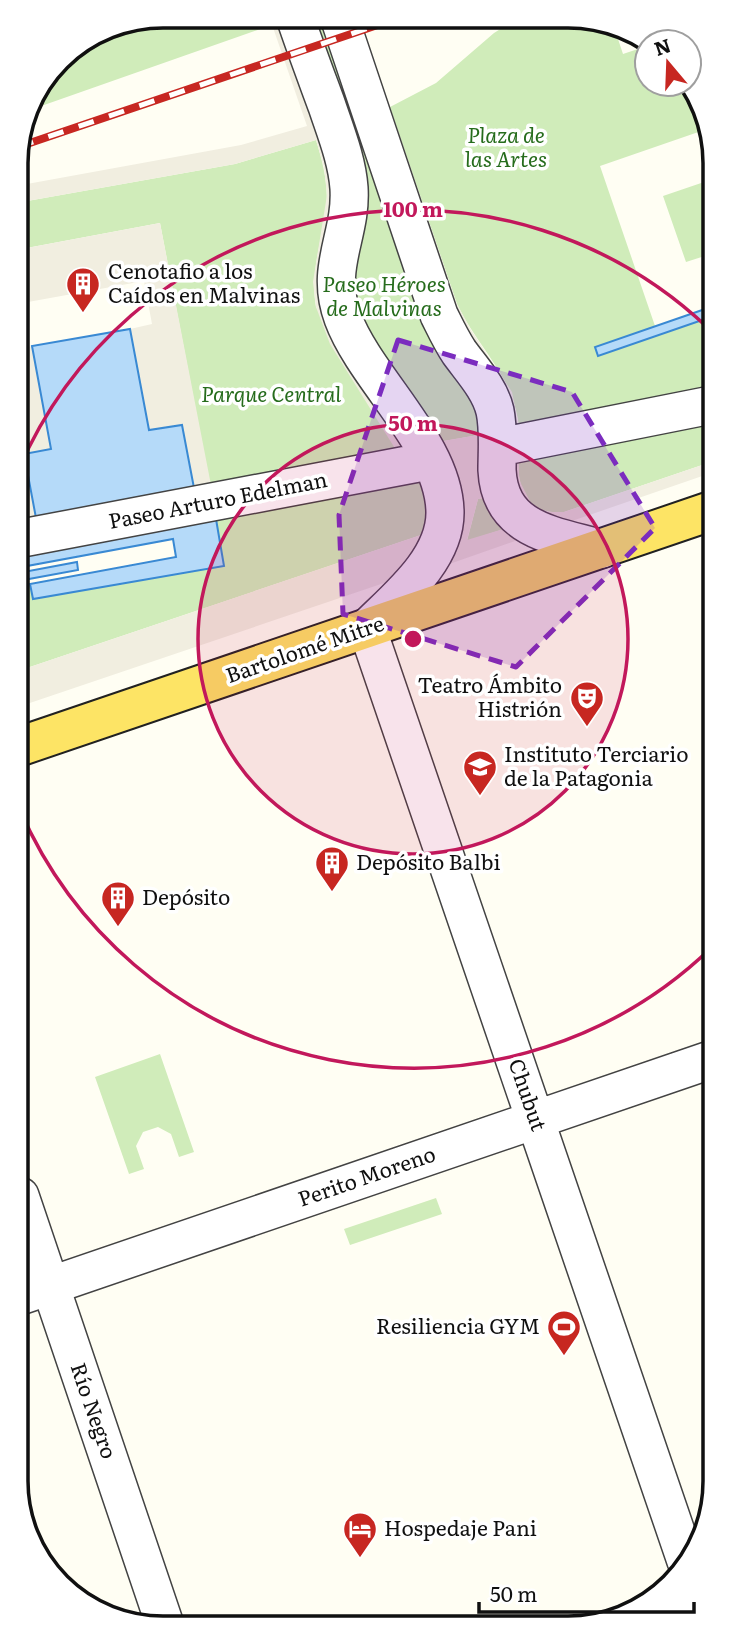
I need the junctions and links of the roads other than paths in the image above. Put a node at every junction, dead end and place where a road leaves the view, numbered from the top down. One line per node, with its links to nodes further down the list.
1 (299, 28): 9 (street)
2 (343, 28): 8 (street)
3 (703, 407): 4 (street)
4 (505, 446)
5 (418, 463): 7 (street, Paseo Arturo Edelman)
6 (703, 514): 8 (main road, Bartolomé Mitre)
7 (28, 537)
8 (602, 549): 9 (main road, Bartolomé Mitre)
9 (367, 628): 10 (main road, Bartolomé Mitre); 12 (street, Chubut)
10 (28, 744)
11 (703, 1062): 12 (street, Perito Moreno)
12 (536, 1120): 14 (street, Perito Moreno); 15 (street, Chubut)
13 (28, 1246): 14 (street, Río Negro)
14 (35, 1290): 16 (street, Río Negro)
15 (683, 1551)
16 (162, 1616)

